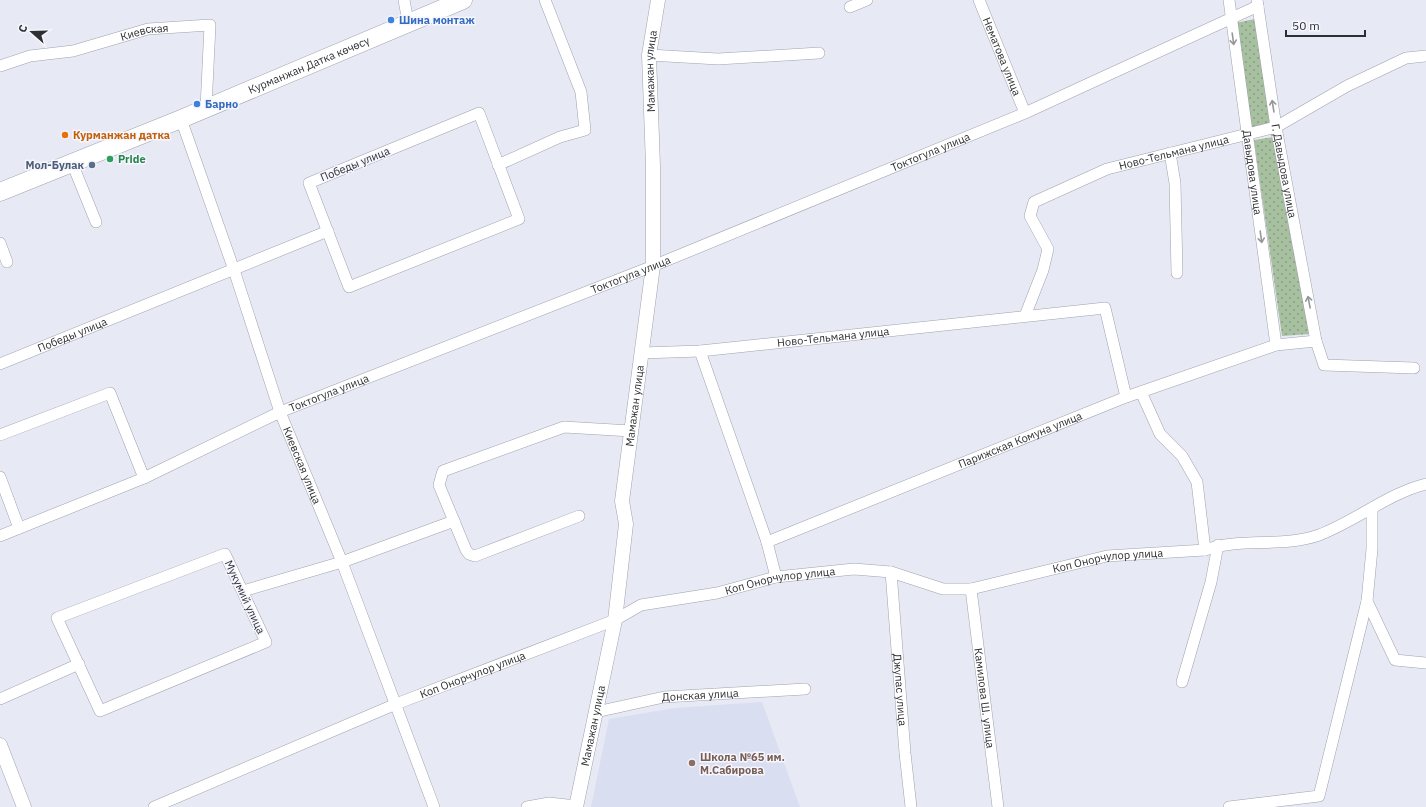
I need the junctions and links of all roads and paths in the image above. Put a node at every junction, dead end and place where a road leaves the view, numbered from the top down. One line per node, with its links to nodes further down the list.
1 (404, 0): 11 (street)
2 (462, 0): 11 (main road, Курманжан Датка көчөсү)
3 (545, 0): 23 (street)
4 (658, 0): 13 (street, Мамажан улица)
5 (867, 0): 9 (street)
6 (979, 0): 17 (street, Нематова улица)
7 (1229, 0): 10 (street, Давыдова улица)
8 (1258, 3): 10 (street, Токтогула улица); 19 (street, Г. Давыдова улица, one-way to 8)
9 (850, 7)
10 (1230, 19): 17 (street, Токтогула улица); 20 (street, Давыдова улица, one-way to 20)
11 (408, 22): 16 (main road, Курманжан Датка көчөсү)
12 (819, 53): 13 (street)
13 (649, 55): 29 (street, Мамажан улица)
14 (1426, 56): 19 (street, Ново-Тельмана улица)
15 (0, 66): 16 (street, Киевская)
16 (206, 108): 18 (main road, Курманжан Датка көчөсү)
17 (1025, 113): 29 (street, Токтогула улица)
18 (181, 119): 22 (main road, Курманжан Датка көчөсү); 30 (street, Киевская улица)
19 (1276, 127): 20 (street, Ново-Тельмана улица); 33 (street, Г. Давыдова улица, one-way to 19)
20 (1246, 134): 21 (street, Ново-Тельмана улица); 34 (street, Давыдова улица, one-way to 34)
21 (1170, 153): 31 (street); 32 (street, Ново-Тельмана улица)
22 (72, 163): 24 (main road, Курманжан Датка көчөсү); 25 (street)
23 (498, 165): 26 (street, Победы улица); 26 (street, Победы улица)
24 (0, 192)
25 (96, 222)
26 (328, 231): 30 (street, Победы улица)
27 (0, 243): 28 (street)
28 (7, 262)
29 (653, 266): 36 (street, Мамажан улица); 41 (street, Токтогула улица)
30 (234, 270): 37 (street, Победы улица); 41 (street, Киевская улица)
31 (1177, 273)
32 (1025, 316): 35 (street, Ново-Тельмана улица); 40 (street, Ново-Тельмана улица)
33 (1316, 341): 34 (street, Парижская Комуна улица); 38 (street, Г. Давыдова улица)
34 (1276, 345): 39 (street, Парижская Комуна улица)
35 (700, 351): 36 (street, Ново-Тельмана улица); 52 (street)
36 (642, 353): 42 (street, Мамажан улица)
37 (0, 364)
38 (1414, 368)
39 (1141, 392): 40 (street, Парижская Комуна улица); 54 (street)
40 (1126, 396): 52 (street, Парижская Комуна улица)
41 (280, 412): 45 (street, Токтогула улица); 55 (street, Киевская улица)
42 (631, 431): 49 (street); 61 (street, Мамажан улица)
43 (0, 435): 45 (street)
44 (0, 477): 50 (street)
45 (144, 478): 50 (street, Токтогула улица)
46 (1426, 484): 47 (street, Коп Онорчулор улица)
47 (1372, 509): 53 (street, Коп Онорчулор улица); 60 (street)
48 (579, 516): 49 (street)
49 (454, 521): 55 (street)
50 (19, 528): 51 (street, Токтогула улица)
51 (0, 536)
52 (767, 542): 57 (street)
53 (1218, 545): 54 (street, Коп Онорчулор улица); 64 (street)
54 (1205, 550): 58 (street, Коп Онорчулор улица)
55 (342, 562): 59 (street); 67 (street, Киевская улица)
56 (891, 572): 57 (street, Коп Онорчулор улица); 58 (street, Коп Онорчулор улица); 75 (street, Джупас улица)
57 (776, 577): 61 (street, Коп Онорчулор улица)
58 (971, 589): 76 (street, Камилова Ш. улица)
59 (243, 591): 63 (street, Мукумий улица); 63 (street, Мукумий улица)
60 (1367, 601): 62 (street); 77 (street)
61 (616, 620): 67 (street, Коп Онорчулор улица); 68 (street, Мамажан улица)
62 (1426, 663)
63 (79, 664): 66 (street)
64 (1182, 682)
65 (805, 689): 68 (street, Донская улица)
66 (0, 699)
67 (396, 704): 72 (street, Коп Онорчулор улица); 73 (street, Киевская улица)
68 (596, 712): 70 (street, Мамажан улица)
69 (0, 746): 71 (street)
70 (576, 806): 74 (street)
71 (24, 807)
72 (154, 807)
73 (434, 807)
74 (527, 807)
75 (910, 807)
76 (998, 807)
77 (1229, 807)

